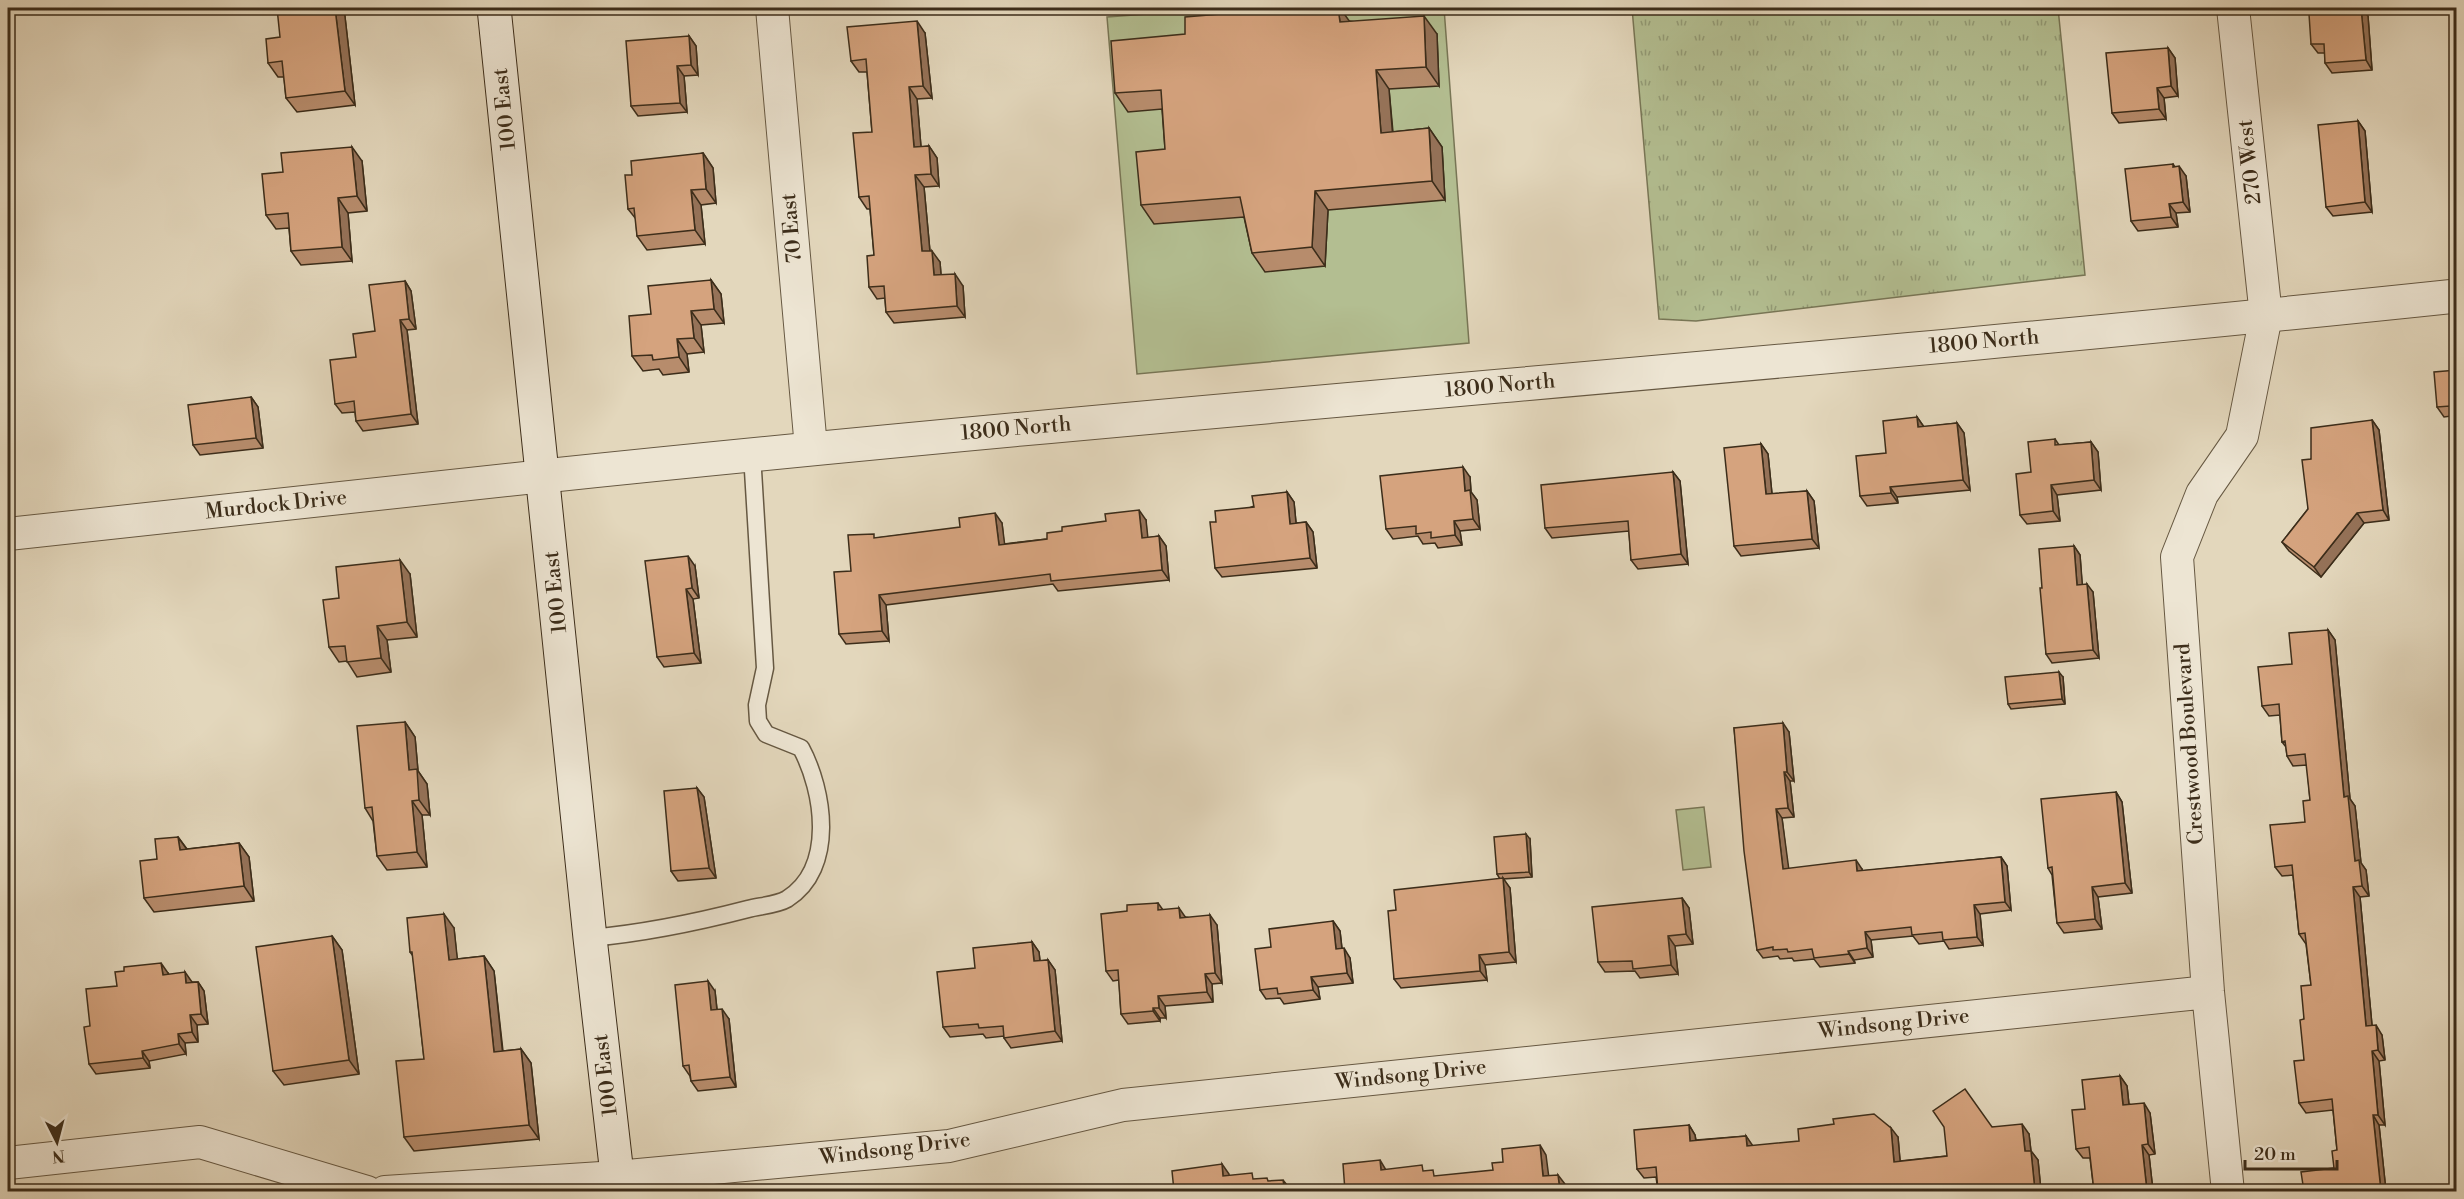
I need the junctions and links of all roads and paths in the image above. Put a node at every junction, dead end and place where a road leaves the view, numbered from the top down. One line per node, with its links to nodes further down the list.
1 (494, 8): 8 (street, 100 East)
2 (772, 8): 6 (street, 70 East)
3 (2233, 8): 5 (street, 270 West)
4 (2457, 296): 5 (street, 1800 North)
5 (2266, 315): 6 (street, 1800 North); 11 (street, Crestwood Boulevard)
6 (812, 448): 7 (street, 1800 North)
7 (752, 454): 8 (street, 1800 North); 10 (lane)
8 (544, 476): 9 (street, Murdock Drive); 10 (street, 100 East)
9 (8, 534)
10 (590, 938): 13 (street, 100 East)
11 (2208, 992): 13 (street, Windsong Drive); 16 (street, Crestwood Boulevard)
12 (8, 1163): 14 (street)
13 (618, 1184): 15 (street, Windsong Drive)
14 (367, 1191)
15 (385, 1191)
16 (2228, 1191)

